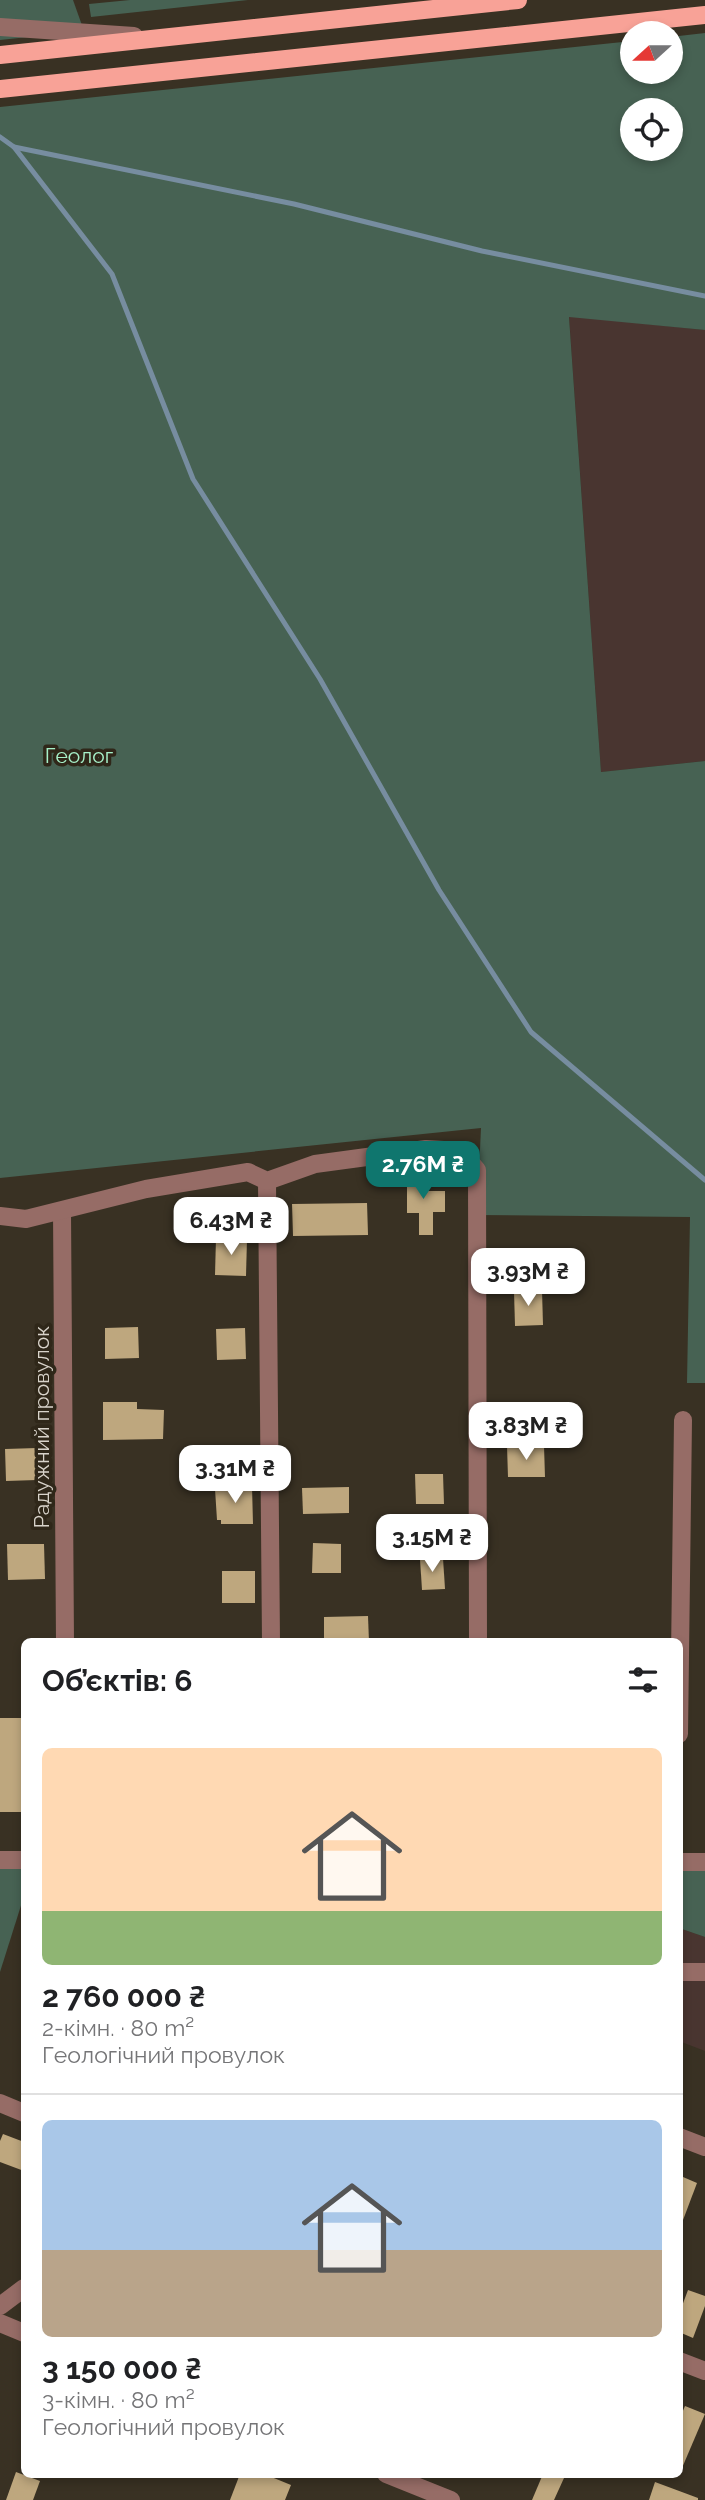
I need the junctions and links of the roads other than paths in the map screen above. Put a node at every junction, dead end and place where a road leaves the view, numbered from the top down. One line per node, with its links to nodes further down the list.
1 (518, 0): 4 (main road)
2 (705, 15): 6 (main road)
3 (0, 27): 4 (street)
4 (155, 38): 5 (main road)
5 (0, 55)
6 (0, 89)
7 (267, 1181): 8 (street); 12 (street); 13 (street)
8 (62, 1211): 9 (street); 11 (street, Радужний провулок)
9 (0, 1216)
10 (683, 1420): 14 (street)
11 (65, 1638)
12 (271, 1638)
13 (478, 1638)
14 (680, 1638)
15 (0, 1860): 16 (street)
16 (21, 1860)
17 (705, 1861): 18 (street)
18 (683, 1862)
19 (683, 1972): 20 (street)
20 (705, 1972)
21 (0, 2104): 22 (street)
22 (21, 2112)
23 (683, 2139): 24 (street)
24 (705, 2147)
25 (21, 2290): 26 (street)
26 (0, 2306)
27 (0, 2323): 28 (street)
28 (21, 2332)
29 (683, 2363): 30 (street)
30 (705, 2371)
31 (396, 2478): 32 (street)
32 (451, 2500)

